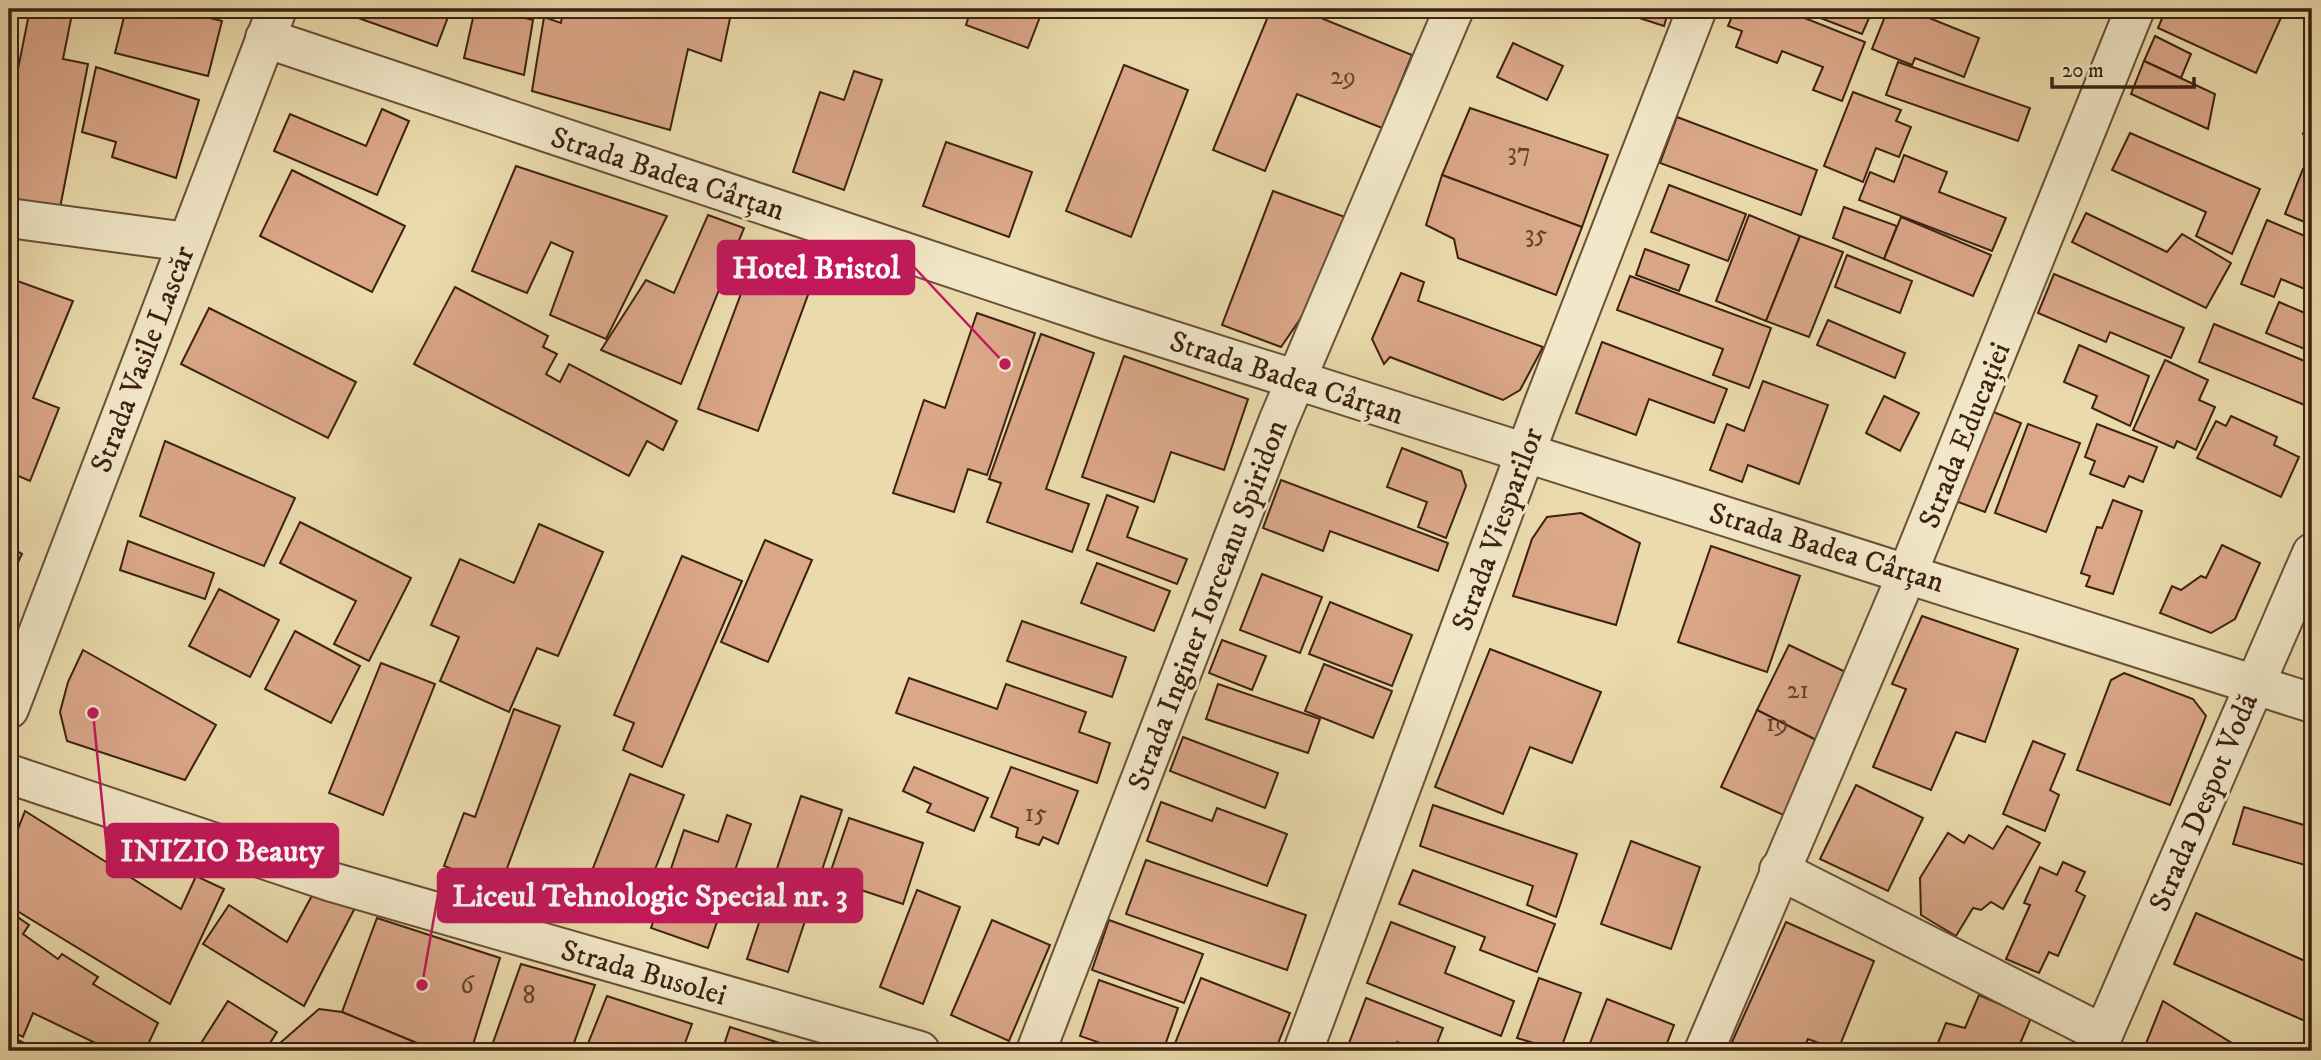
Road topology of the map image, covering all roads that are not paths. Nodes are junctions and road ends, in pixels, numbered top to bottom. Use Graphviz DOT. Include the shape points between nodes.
graph roads {
  1 [pos="1454,9"];
  2 [pos="1697,9"];
  3 [pos="2135,9"];
  4 [pos="271,24"];
  5 [pos="9,218"];
  6 [pos="187,242"];
  7 [pos="1295,380"];
  8 [pos="1526,452"];
  9 [pos="2312,553"];
  10 [pos="1908,572"];
  11 [pos="2254,684"];
  12 [pos="2312,703"];
  13 [pos="9,709"];
  14 [pos="9,774"];
  15 [pos="1779,870"];
  16 [pos="2099,1043"];
  17 [pos="920,1051"];
  18 [pos="1036,1051"];
  19 [pos="1303,1051"];
  20 [pos="1704,1051"];
  1 -- 7 [label="street, Strada Inginer Iorceanu Spiridon"];
  2 -- 8 [label="street, Strada Viesparilor"];
  3 -- 10 [label="street, Strada Educației"];
  4 -- 6 [label="street, Strada Vasile Lascăr"];
  4 -- 7 [label="street, Strada Badea Cârțan"];
  5 -- 6 [label="street"];
  6 -- 13 [label="street, Strada Vasile Lascăr"];
  7 -- 8 [label="street, Strada Badea Cârțan"];
  7 -- 18 [label="street, Strada Inginer Iorceanu Spiridon"];
  8 -- 10 [label="street, Strada Badea Cârțan"];
  8 -- 19 [label="street, Strada Viesparilor"];
  9 -- 11 [label="street, Strada Despot Vodă"];
  10 -- 11 [label="street, Strada Badea Cârțan"];
  10 -- 15 [label="street, Strada Educației"];
  11 -- 12 [label="street, Strada Badea Cârțan"];
  11 -- 16 [label="street, Strada Despot Vodă"];
  14 -- 17 [label="street, Strada Busolei" via="332,881"];
  15 -- 16 [label="street"];
  15 -- 20 [label="street, Strada Educației"];
}
